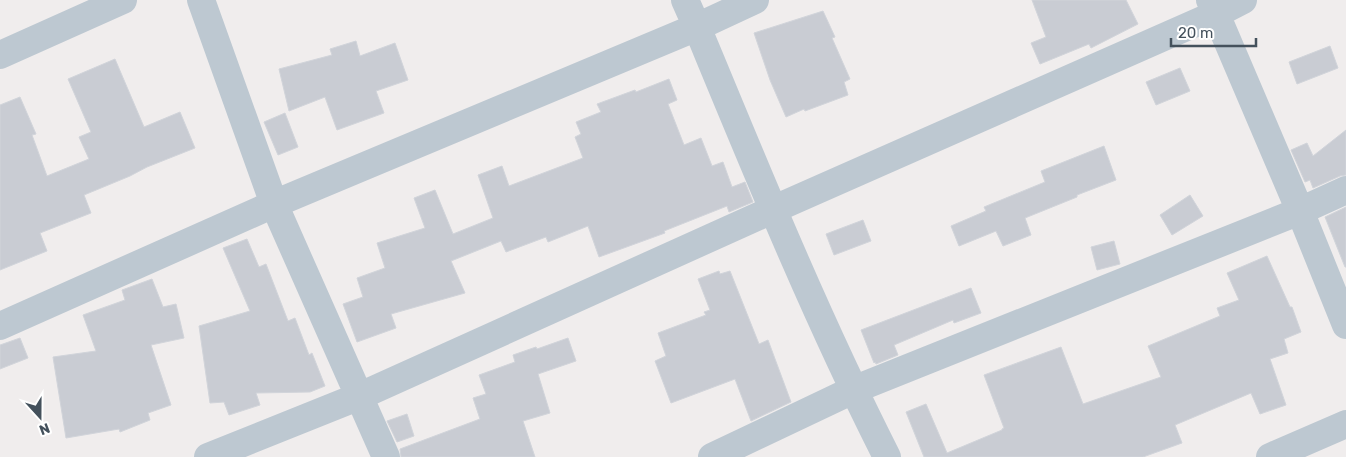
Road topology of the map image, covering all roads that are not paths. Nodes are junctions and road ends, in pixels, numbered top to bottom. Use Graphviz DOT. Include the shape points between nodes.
graph roads {
  1 [pos="123,0"];
  2 [pos="201,0"];
  3 [pos="685,0"];
  4 [pos="756,0"];
  5 [pos="1243,0"];
  6 [pos="1213,7"];
  7 [pos="697,27"];
  8 [pos="0,55"];
  9 [pos="1346,190"];
  10 [pos="274,204"];
  11 [pos="772,210"];
  12 [pos="1300,211"];
  13 [pos="1346,325"];
  14 [pos="0,326"];
  15 [pos="853,390"];
  16 [pos="360,396"];
  17 [pos="1346,424"];
  18 [pos="208,457"];
  19 [pos="386,457"];
  20 [pos="712,457"];
  21 [pos="887,457"];
  22 [pos="1270,457"];
  1 -- 8 [label="street"];
  2 -- 10 [label="street"];
  3 -- 7 [label="street"];
  4 -- 7 [label="street"];
  5 -- 6 [label="street"];
  6 -- 11 [label="street"];
  6 -- 12 [label="street"];
  7 -- 10 [label="street"];
  7 -- 11 [label="street"];
  9 -- 12 [label="street"];
  10 -- 14 [label="street"];
  10 -- 16 [label="street"];
  11 -- 15 [label="street"];
  11 -- 16 [label="street"];
  12 -- 13 [label="street"];
  12 -- 15 [label="street"];
  15 -- 20 [label="street"];
  15 -- 21 [label="street"];
  16 -- 18 [label="street"];
  16 -- 19 [label="street"];
  17 -- 22 [label="street"];
}
